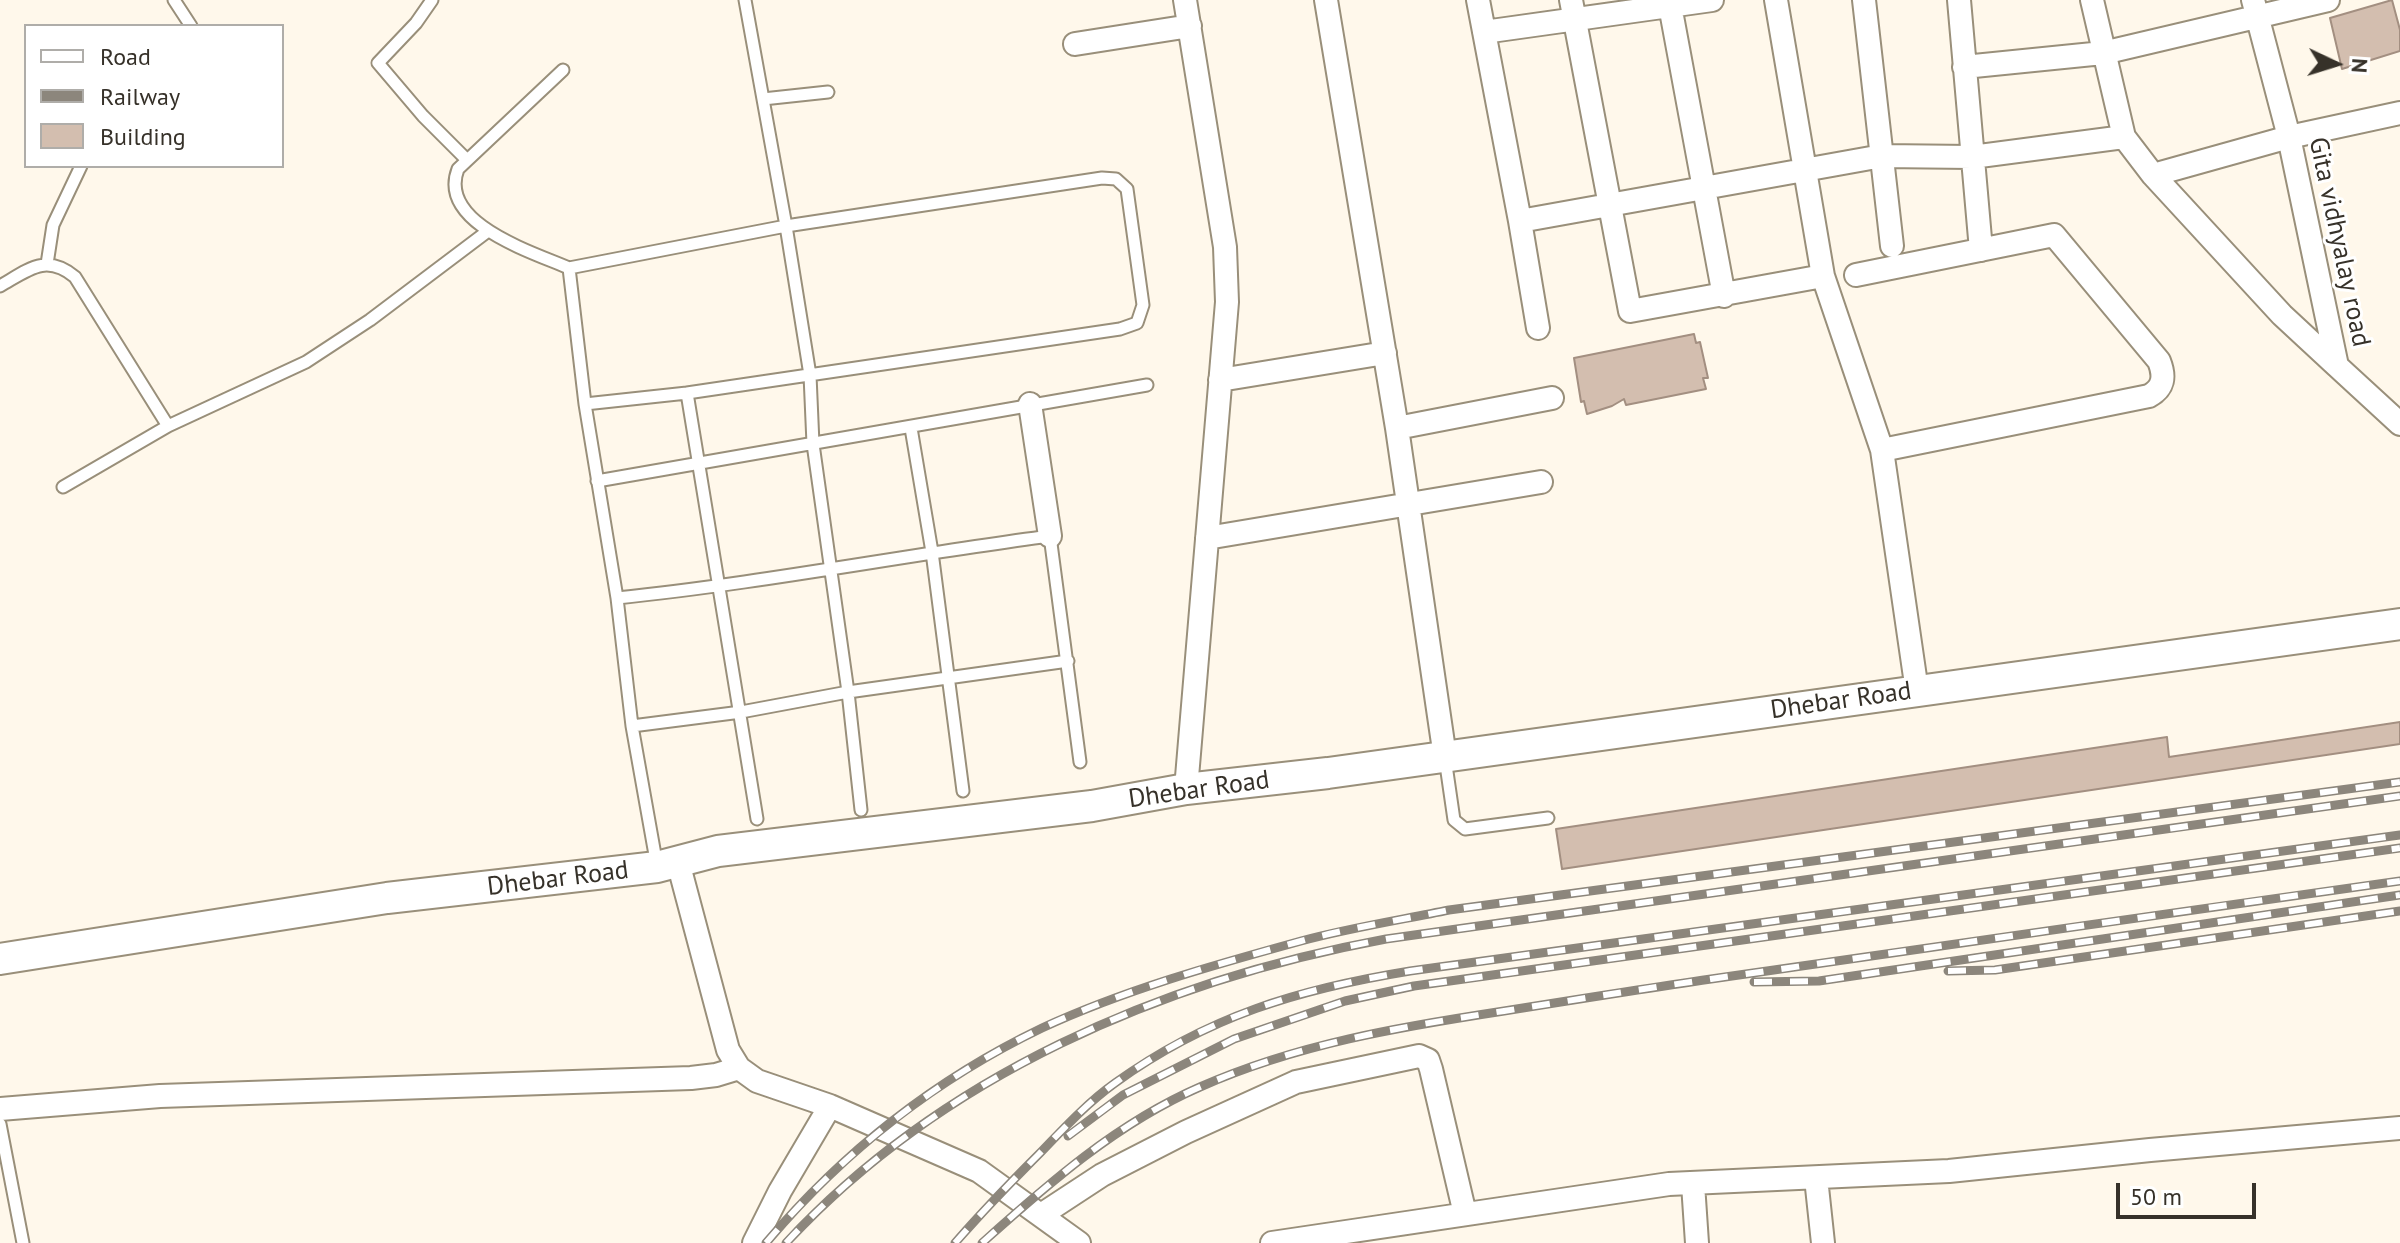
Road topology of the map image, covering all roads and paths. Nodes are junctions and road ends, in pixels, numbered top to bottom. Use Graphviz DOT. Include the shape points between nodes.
graph roads {
  1 [pos="174,0"];
  2 [pos="432,0"];
  3 [pos="745,0"];
  4 [pos="1185,0"];
  5 [pos="1326,0"];
  6 [pos="1478,0"];
  7 [pos="1712,0"];
  8 [pos="1776,0"];
  9 [pos="1864,0"];
  10 [pos="1959,0"];
  11 [pos="2092,0"];
  12 [pos="2328,0"];
  13 [pos="1669,2"];
  14 [pos="1573,9"];
  15 [pos="2255,9"];
  16 [pos="190,24"];
  17 [pos="1190,26"];
  18 [pos="1484,32"];
  19 [pos="1075,44"];
  20 [pos="2103,53"];
  21 [pos="1964,67"];
  22 [pos="563,70"];
  23 [pos="828,92"];
  24 [pos="763,99"];
  25 [pos="2400,113"];
  26 [pos="2124,137"];
  27 [pos="2289,137"];
  28 [pos="1882,156"];
  29 [pos="1972,157"];
  30 [pos="467,160"];
  31 [pos="80,168"];
  32 [pos="1805,168"];
  33 [pos="2153,175"];
  34 [pos="1703,190"];
  35 [pos="1610,203"];
  36 [pos="1520,221"];
  37 [pos="786,226"];
  38 [pos="488,231"];
  39 [pos="1892,246"];
  40 [pos="1981,250"];
  41 [pos="47,264"];
  42 [pos="569,268"];
  43 [pos="1856,275"];
  44 [pos="1823,276"];
  45 [pos="0,286"];
  46 [pos="1724,296"];
  47 [pos="1538,328"];
  48 [pos="1385,353"];
  49 [pos="2337,366"];
  50 [pos="810,375"];
  51 [pos="1220,380"];
  52 [pos="1147,385"];
  53 [pos="687,393"];
  54 [pos="1552,398"];
  55 [pos="585,404"];
  56 [pos="1030,404"];
  57 [pos="2396,416"];
  58 [pos="168,426"];
  59 [pos="911,428"];
  60 [pos="1397,428"];
  61 [pos="813,444"];
  62 [pos="1882,450"];
  63 [pos="699,463"];
  64 [pos="597,481"];
  65 [pos="1541,482"];
  66 [pos="63,487"];
  67 [pos="1409,502"];
  68 [pos="1050,536"];
  69 [pos="1207,538"];
  70 [pos="932,552"];
  71 [pos="831,569"];
  72 [pos="719,588"];
  73 [pos="617,598"];
  74 [pos="2400,624"];
  75 [pos="1068,661"];
  76 [pos="949,678"];
  77 [pos="1917,691"];
  78 [pos="848,692"];
  79 [pos="741,712"];
  80 [pos="632,726"];
  81 [pos="1445,757"];
  82 [pos="1080,762"];
  83 [pos="1186,789"];
  84 [pos="963,791"];
  85 [pos="861,810"];
  86 [pos="1548,818"];
  87 [pos="757,819"];
  88 [pos="668,865"];
  89 [pos="0,959"];
  90 [pos="739,1068"];
  91 [pos="830,1106"];
  92 [pos="0,1109"];
  93 [pos="0,1124"];
  94 [pos="2400,1128"];
  95 [pos="1816,1178"];
  96 [pos="1693,1184"];
  97 [pos="1465,1214"];
  98 [pos="1041,1215"];
  99 [pos="1358,1237"];
  100 [pos="23,1243"];
  101 [pos="754,1243"];
  102 [pos="1079,1243"];
  103 [pos="1272,1243"];
  104 [pos="1697,1243"];
  105 [pos="1823,1243"];
  1 -- 16 [label="lane"];
  2 -- 30 [label="lane" via="378,63"];
  3 -- 24 [label="lane"];
  4 -- 17 [label="street"];
  5 -- 48 [label="street"];
  6 -- 18 [label="street"];
  7 -- 13 [label="street"];
  8 -- 32 [label="street"];
  9 -- 28 [label="street"];
  10 -- 21 [label="street"];
  11 -- 20 [label="street"];
  12 -- 15 [label="street"];
  13 -- 14 [label="street"];
  13 -- 34 [label="street"];
  14 -- 18 [label="street"];
  14 -- 35 [label="street"];
  15 -- 20 [label="street"];
  15 -- 27 [label="street, Gita vidhyalay road"];
  17 -- 19 [label="street"];
  17 -- 51 [label="street" via="1225,247 1227,302"];
  18 -- 36 [label="street"];
  20 -- 21 [label="street"];
  20 -- 26 [label="street"];
  21 -- 29 [label="street"];
  22 -- 30 [label="lane"];
  23 -- 24 [label="lane"];
  24 -- 37 [label="lane"];
  25 -- 27 [label="street"];
  26 -- 29 [label="street"];
  26 -- 33 [label="street"];
  27 -- 33 [label="street"];
  27 -- 49 [label="street, Gita vidhyalay road"];
  28 -- 29 [label="street"];
  28 -- 32 [label="street"];
  28 -- 39 [label="street"];
  29 -- 40 [label="street"];
  30 -- 38 [label="lane" via="453,182 455,194"];
  31 -- 41 [label="lane" via="53,225"];
  32 -- 34 [label="street"];
  32 -- 44 [label="street"];
  33 -- 49 [label="street" via="2282,315"];
  34 -- 35 [label="street"];
  34 -- 46 [label="street"];
  35 -- 36 [label="street"];
  35 -- 46 [label="street" via="1630,311"];
  36 -- 47 [label="street"];
  37 -- 42 [label="lane"];
  37 -- 50 [label="lane"];
  37 -- 50 [label="lane" via="1102,178 1116,179 1127,189 1143,305 1137,323"];
  38 -- 42 [label="lane"];
  38 -- 58 [label="lane" via="306,362"];
  40 -- 43 [label="street"];
  40 -- 62 [label="street" via="2054,235 2159,361 2163,381 2149,396"];
  41 -- 45 [label="lane"];
  41 -- 58 [label="lane" via="62,266 75,277"];
  42 -- 55 [label="lane"];
  44 -- 46 [label="street"];
  44 -- 62 [label="street"];
  48 -- 51 [label="street"];
  48 -- 60 [label="street"];
  49 -- 57 [label="street, Gita vidhyalay road"];
  50 -- 53 [label="lane"];
  50 -- 61 [label="lane"];
  51 -- 69 [label="street"];
  52 -- 56 [label="lane"];
  53 -- 55 [label="lane"];
  53 -- 63 [label="lane"];
  54 -- 60 [label="street"];
  55 -- 64 [label="lane"];
  56 -- 59 [label="lane"];
  56 -- 68 [label="street"];
  58 -- 66 [label="lane"];
  59 -- 61 [label="lane"];
  59 -- 70 [label="lane"];
  60 -- 67 [label="street"];
  61 -- 63 [label="lane"];
  61 -- 71 [label="lane"];
  62 -- 77 [label="street"];
  63 -- 64 [label="lane"];
  63 -- 72 [label="lane"];
  64 -- 73 [label="lane"];
  65 -- 67 [label="street"];
  67 -- 69 [label="street"];
  67 -- 81 [label="street"];
  68 -- 70 [label="lane"];
  68 -- 75 [label="lane"];
  69 -- 83 [label="street"];
  70 -- 71 [label="lane"];
  70 -- 76 [label="lane"];
  71 -- 72 [label="lane"];
  71 -- 78 [label="lane"];
  72 -- 73 [label="lane"];
  72 -- 79 [label="lane"];
  73 -- 80 [label="lane"];
  74 -- 77 [label="street, Dhebar Road"];
  75 -- 76 [label="lane"];
  75 -- 82 [label="lane"];
  76 -- 78 [label="lane"];
  76 -- 84 [label="lane"];
  77 -- 81 [label="street, Dhebar Road"];
  78 -- 79 [label="lane"];
  78 -- 85 [label="lane"];
  79 -- 80 [label="lane"];
  79 -- 87 [label="lane"];
  80 -- 88 [label="lane"];
  81 -- 83 [label="street, Dhebar Road"];
  81 -- 86 [label="lane" via="1454,820 1465,829"];
  83 -- 88 [label="street, Dhebar Road" via="1092,806 718,851"];
  88 -- 89 [label="street, Dhebar Road" via="387,898"];
  88 -- 90 [label="street" via="728,1050"];
  90 -- 91 [label="street" via="757,1081"];
  90 -- 92 [label="street" via="691,1078 160,1096"];
  91 -- 98 [label="street" via="979,1171"];
  91 -- 101 [label="street"];
  93 -- 100 [label="lane"];
  94 -- 95 [label="street" via="1949,1171"];
  95 -- 96 [label="street"];
  95 -- 105 [label="street"];
  96 -- 97 [label="street"];
  96 -- 104 [label="street"];
  97 -- 98 [label="street" via="1431,1069 1419,1056 1296,1082 1102,1175"];
  97 -- 99 [label="street"];
  98 -- 102 [label="street"];
  99 -- 103 [label="street"];
}
